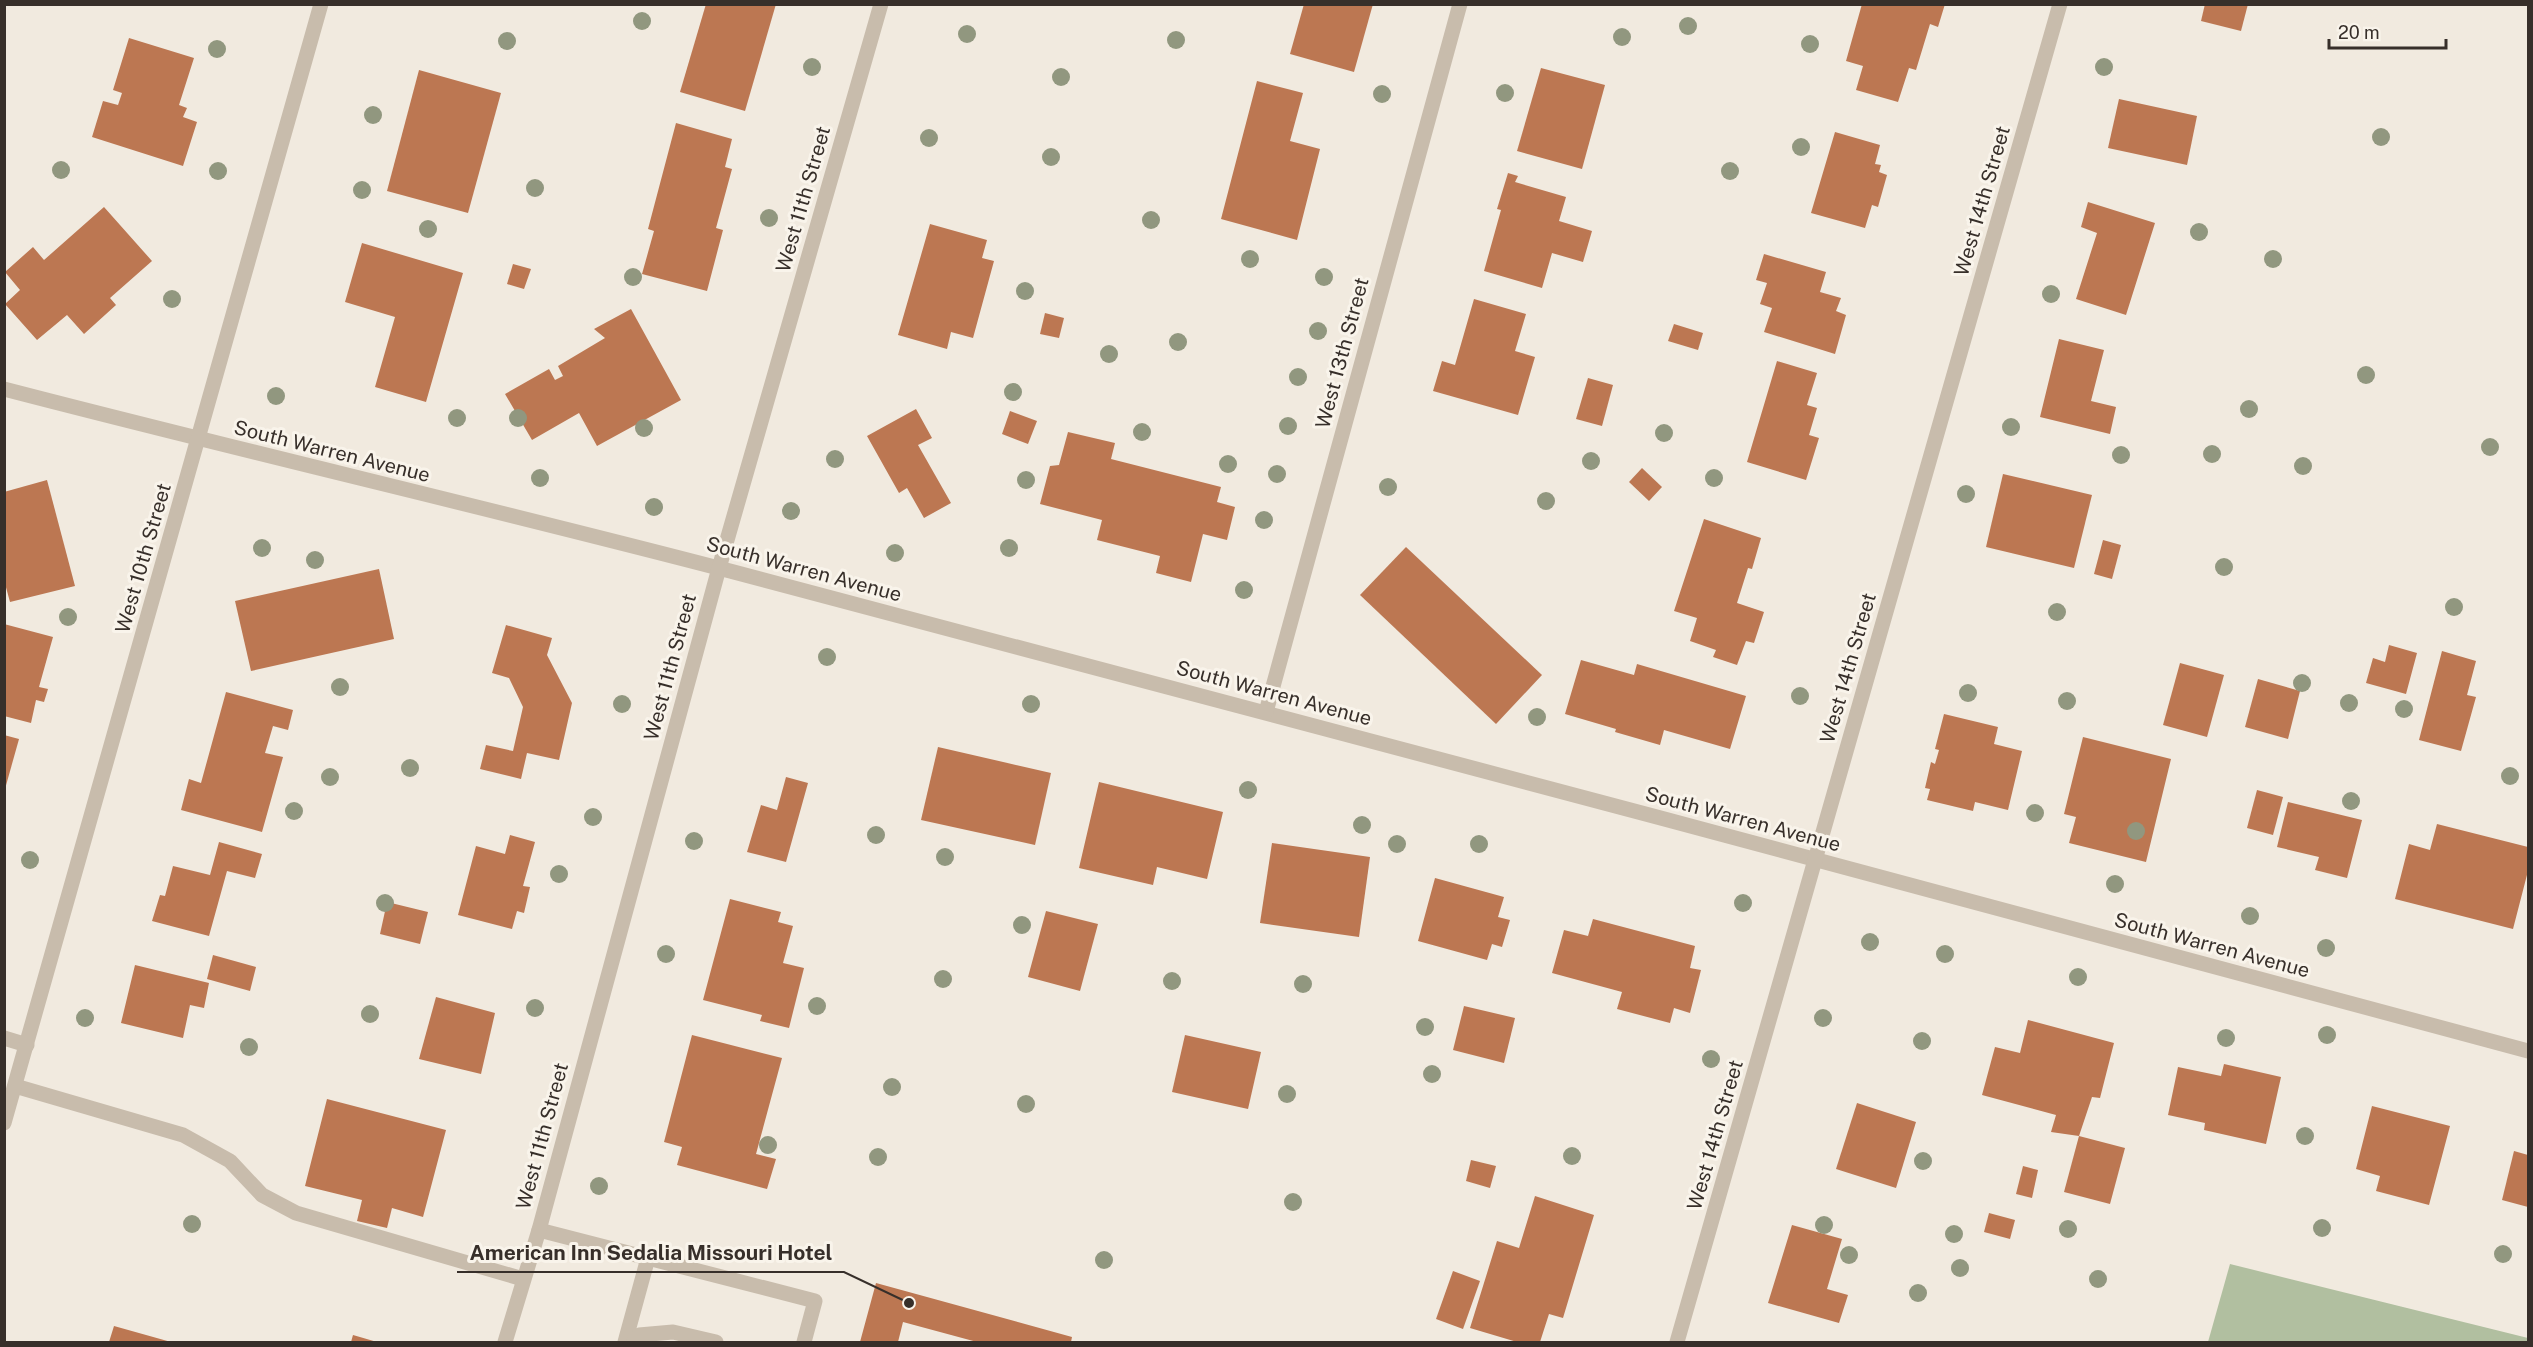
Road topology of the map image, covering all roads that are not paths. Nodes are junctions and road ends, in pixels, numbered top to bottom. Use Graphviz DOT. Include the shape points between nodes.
graph roads {
  1 [pos="321,4"];
  2 [pos="881,4"];
  3 [pos="1460,4"];
  4 [pos="2060,4"];
  5 [pos="4,389"];
  6 [pos="198,440"];
  7 [pos="719,568"];
  8 [pos="1266,712"];
  9 [pos="1815,861"];
  10 [pos="4,1038"];
  11 [pos="27,1045"];
  12 [pos="2529,1051"];
  13 [pos="15,1086"];
  14 [pos="4,1123"];
  15 [pos="538,1230"];
  16 [pos="648,1258"];
  17 [pos="523,1279"];
  18 [pos="505,1342"];
  19 [pos="625,1342"];
  20 [pos="634,1342"];
  21 [pos="716,1342"];
  22 [pos="804,1342"];
  23 [pos="1677,1342"];
  1 -- 6 [label="street, West 10th Street"];
  2 -- 7 [label="street, West 11th Street"];
  3 -- 8 [label="street, West 13th Street"];
  4 -- 9 [label="street, West 14th Street"];
  5 -- 6 [label="street, South Warren Avenue"];
  6 -- 7 [label="street, South Warren Avenue"];
  6 -- 11 [label="street, West 10th Street"];
  7 -- 8 [label="street, South Warren Avenue"];
  7 -- 15 [label="street, West 11th Street"];
  8 -- 9 [label="street, South Warren Avenue"];
  9 -- 12 [label="street, South Warren Avenue"];
  9 -- 23 [label="street, West 14th Street"];
  10 -- 11 [label="street"];
  11 -- 13 [label="street, West 10th Street"];
  13 -- 14 [label="street, West 10th Street"];
  13 -- 17 [label="street" via="183,1135 230,1161 262,1195 296,1213"];
  15 -- 16 [label="street"];
  15 -- 17 [label="street, West 11th Street"];
  16 -- 19 [label="street"];
  16 -- 22 [label="street" via="815,1301"];
  17 -- 18 [label="street, West 11th Street"];
  20 -- 21 [label="street" via="639,1335 673,1332"];
}
